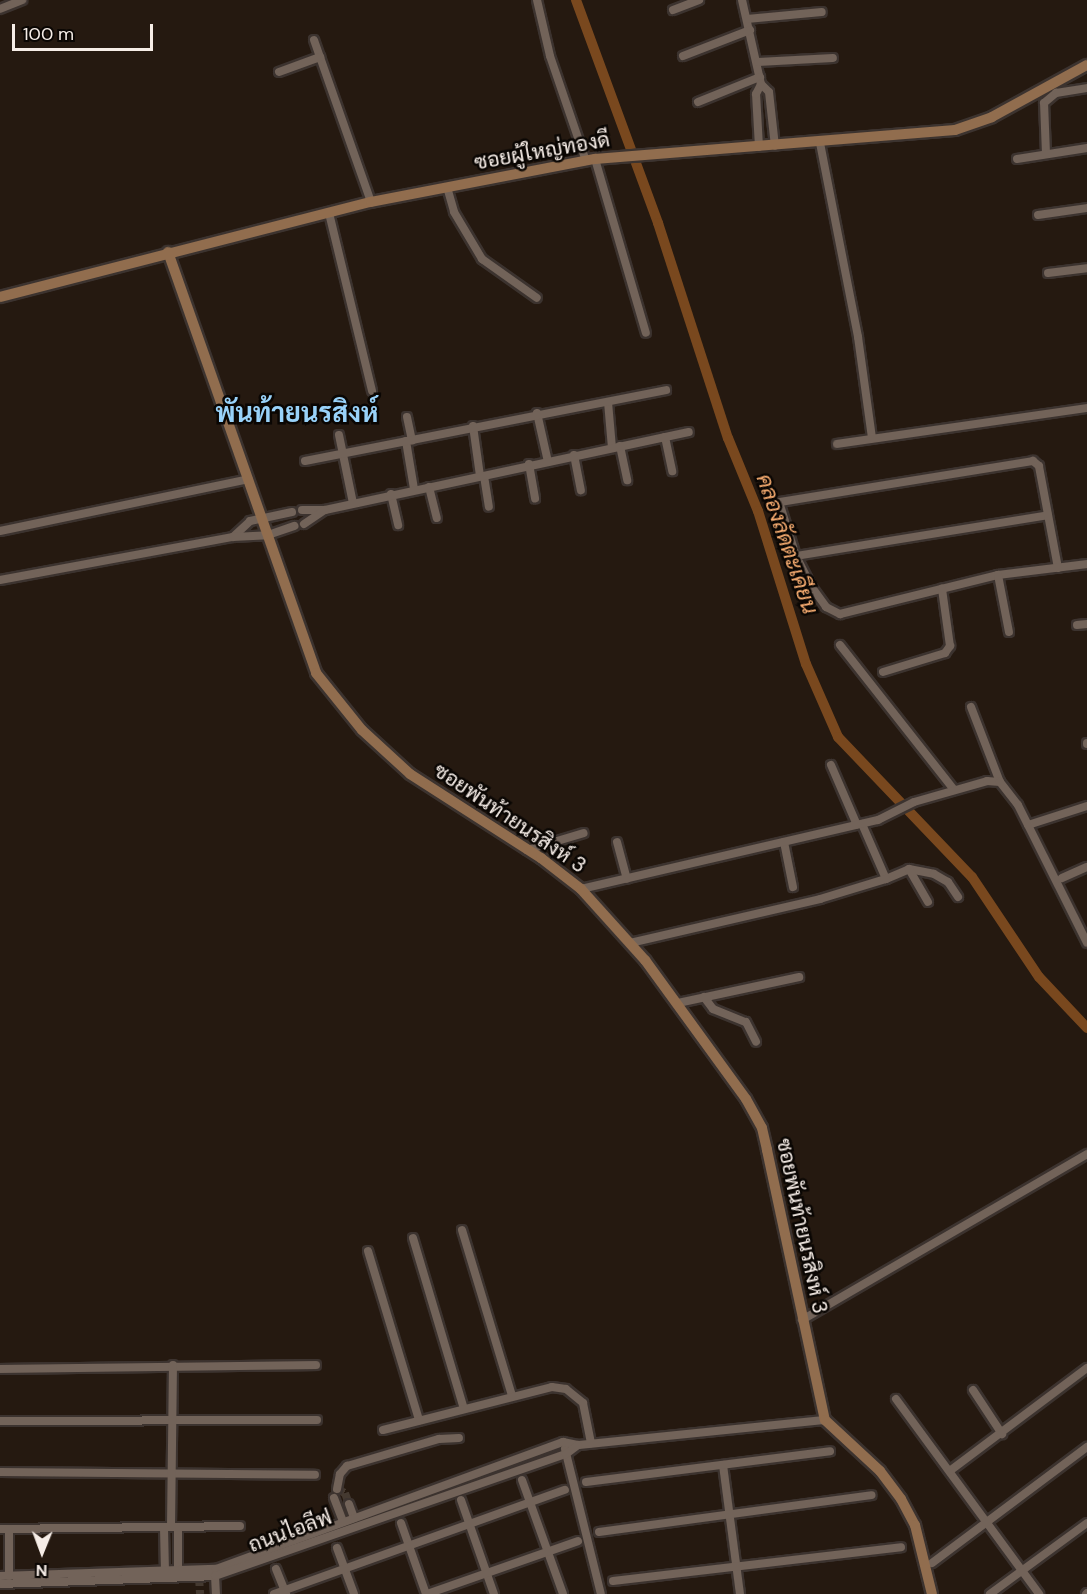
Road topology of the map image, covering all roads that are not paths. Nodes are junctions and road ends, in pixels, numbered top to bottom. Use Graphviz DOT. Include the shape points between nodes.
graph roads {
  1 [pos="22,0"];
  2 [pos="537,0"];
  3 [pos="699,0"];
  4 [pos="742,0"];
  5 [pos="0,9"];
  6 [pos="673,9"];
  7 [pos="822,12"];
  8 [pos="747,19"];
  9 [pos="750,30"];
  10 [pos="314,40"];
  11 [pos="683,56"];
  12 [pos="320,57"];
  13 [pos="833,58"];
  14 [pos="758,62"];
  15 [pos="1087,65"];
  16 [pos="279,72"];
  17 [pos="761,81"];
  18 [pos="1087,88"];
  19 [pos="698,102"];
  20 [pos="820,143"];
  21 [pos="775,146"];
  22 [pos="759,147"];
  23 [pos="1087,148"];
  24 [pos="1046,154"];
  25 [pos="594,159"];
  26 [pos="1017,159"];
  27 [pos="447,187"];
  28 [pos="371,202"];
  29 [pos="1087,208"];
  30 [pos="329,213"];
  31 [pos="1038,215"];
  32 [pos="168,252"];
  33 [pos="1087,268"];
  34 [pos="1048,273"];
  35 [pos="0,297"];
  36 [pos="537,298"];
  37 [pos="646,333"];
  38 [pos="666,390"];
  39 [pos="372,391"];
  40 [pos="608,402"];
  41 [pos="1087,408"];
  42 [pos="537,413"];
  43 [pos="407,417"];
  44 [pos="473,426"];
  45 [pos="688,432"];
  46 [pos="339,435"];
  47 [pos="665,437"];
  48 [pos="872,438"];
  49 [pos="409,440"];
  50 [pos="837,444"];
  51 [pos="616,447"];
  52 [pos="342,453"];
  53 [pos="574,455"];
  54 [pos="305,461"];
  55 [pos="548,462"];
  56 [pos="529,464"];
  57 [pos="672,471"];
  58 [pos="482,476"];
  59 [pos="249,479"];
  60 [pos="627,480"];
  61 [pos="429,487"];
  62 [pos="414,489"];
  63 [pos="581,490"];
  64 [pos="391,494"];
  65 [pos="535,498"];
  66 [pos="353,503"];
  67 [pos="489,507"];
  68 [pos="302,510"];
  69 [pos="326,510"];
  70 [pos="292,512"];
  71 [pos="1048,515"];
  72 [pos="262,518"];
  73 [pos="437,518"];
  74 [pos="304,524"];
  75 [pos="398,525"];
  76 [pos="294,526"];
  77 [pos="0,531"];
  78 [pos="268,535"];
  79 [pos="233,537"];
  80 [pos="796,556"];
  81 [pos="1087,564"];
  82 [pos="1058,568"];
  83 [pos="998,575"];
  84 [pos="0,580"];
  85 [pos="942,589"];
  86 [pos="1087,624"];
  87 [pos="1077,625"];
  88 [pos="1009,632"];
  89 [pos="840,645"];
  90 [pos="883,672"];
  91 [pos="971,707"];
  92 [pos="831,765"];
  93 [pos="1000,782"];
  94 [pos="954,790"];
  95 [pos="1087,806"];
  96 [pos="859,824"];
  97 [pos="1028,825"];
  98 [pos="584,833"];
  99 [pos="617,842"];
  100 [pos="784,842"];
  101 [pos="527,849"];
  102 [pos="1087,867"];
  103 [pos="909,869"];
  104 [pos="1062,878"];
  105 [pos="627,879"];
  106 [pos="886,879"];
  107 [pos="793,887"];
  108 [pos="581,889"];
  109 [pos="958,897"];
  110 [pos="928,902"];
  111 [pos="630,943"];
  112 [pos="1087,943"];
  113 [pos="799,977"];
  114 [pos="704,997"];
  115 [pos="678,1003"];
  116 [pos="756,1042"];
  117 [pos="1087,1154"];
  118 [pos="462,1230"];
  119 [pos="413,1238"];
  120 [pos="368,1251"];
  121 [pos="802,1320"];
  122 [pos="173,1365"];
  123 [pos="316,1365"];
  124 [pos="1087,1368"];
  125 [pos="0,1369"];
  126 [pos="973,1390"];
  127 [pos="513,1396"];
  128 [pos="896,1399"];
  129 [pos="464,1409"];
  130 [pos="172,1420"];
  131 [pos="317,1420"];
  132 [pos="419,1420"];
  133 [pos="825,1420"];
  134 [pos="0,1421"];
  135 [pos="383,1430"];
  136 [pos="1002,1434"];
  137 [pos="459,1438"];
  138 [pos="563,1442"];
  139 [pos="591,1443"];
  140 [pos="578,1445"];
  141 [pos="1087,1447"];
  142 [pos="830,1451"];
  143 [pos="566,1454"];
  144 [pos="723,1465"];
  145 [pos="951,1470"];
  146 [pos="0,1472"];
  147 [pos="172,1474"];
  148 [pos="315,1475"];
  149 [pos="522,1480"];
  150 [pos="586,1482"];
  151 [pos="337,1489"];
  152 [pos="565,1490"];
  153 [pos="872,1495"];
  154 [pos="334,1498"];
  155 [pos="461,1500"];
  156 [pos="529,1502"];
  157 [pos="349,1504"];
  158 [pos="729,1514"];
  159 [pos="354,1518"];
  160 [pos="988,1520"];
  161 [pos="342,1521"];
  162 [pos="469,1522"];
  163 [pos="401,1523"];
  164 [pos="1087,1523"];
  165 [pos="240,1526"];
  166 [pos="171,1528"];
  167 [pos="4,1529"];
  168 [pos="599,1532"];
  169 [pos="578,1541"];
  170 [pos="408,1544"];
  171 [pos="901,1547"];
  172 [pos="337,1548"];
  173 [pos="548,1551"];
  174 [pos="932,1563"];
  175 [pos="344,1567"];
  176 [pos="737,1567"];
  177 [pos="276,1569"];
  178 [pos="1021,1570"];
  179 [pos="165,1572"];
  180 [pos="178,1572"];
  181 [pos="487,1572"];
  182 [pos="5,1576"];
  183 [pos="216,1576"];
  184 [pos="613,1581"];
  185 [pos="0,1584"];
  186 [pos="285,1592"];
  187 [pos="216,1594"];
  188 [pos="274,1594"];
  189 [pos="354,1594"];
  190 [pos="427,1594"];
  191 [pos="494,1594"];
  192 [pos="563,1594"];
  193 [pos="601,1594"];
  194 [pos="740,1594"];
  195 [pos="932,1594"];
  196 [pos="990,1594"];
  197 [pos="1039,1594"];
  1 -- 5 [label="street"];
  2 -- 25 [label="street" via="549,56"];
  3 -- 6 [label="street"];
  4 -- 8 [label="street"];
  7 -- 8 [label="street"];
  8 -- 9 [label="street"];
  9 -- 11 [label="street"];
  9 -- 14 [label="street"];
  10 -- 12 [label="street"];
  12 -- 16 [label="street"];
  12 -- 28 [label="street"];
  13 -- 14 [label="street"];
  14 -- 17 [label="street"];
  15 -- 20 [label="street, ซอยผู้ใหญ่ทองดี" via="992,117 955,130"];
  17 -- 19 [label="street"];
  17 -- 21 [label="street" via="769,92"];
  17 -- 22 [label="street" via="756,94"];
  18 -- 24 [label="street" via="1048,97 1044,103"];
  20 -- 21 [label="street, ซอยผู้ใหญ่ทองดี"];
  20 -- 48 [label="street" via="858,337"];
  21 -- 22 [label="street, ซอยผู้ใหญ่ทองดี"];
  22 -- 25 [label="street, ซอยผู้ใหญ่ทองดี"];
  23 -- 24 [label="street"];
  24 -- 26 [label="street"];
  25 -- 27 [label="street, ซอยผู้ใหญ่ทองดี"];
  25 -- 37 [label="street"];
  27 -- 28 [label="street, ซอยผู้ใหญ่ทองดี"];
  27 -- 36 [label="street" via="454,212 483,259"];
  28 -- 30 [label="street, ซอยผู้ใหญ่ทองดี"];
  29 -- 31 [label="street"];
  30 -- 32 [label="street, ซอยผู้ใหญ่ทองดี"];
  30 -- 39 [label="street"];
  32 -- 35 [label="street, ซอยผู้ใหญ่ทองดี"];
  32 -- 59 [label="street, ซอยพันท้ายนรสิงห์ 3"];
  33 -- 34 [label="street"];
  38 -- 40 [label="street"];
  40 -- 42 [label="street"];
  40 -- 51 [label="street"];
  41 -- 48 [label="street"];
  42 -- 44 [label="street"];
  42 -- 55 [label="street"];
  43 -- 49 [label="street"];
  44 -- 49 [label="street"];
  44 -- 58 [label="street"];
  45 -- 47 [label="street"];
  46 -- 52 [label="street"];
  47 -- 51 [label="street"];
  47 -- 57 [label="street"];
  48 -- 50 [label="street"];
  49 -- 52 [label="street"];
  49 -- 62 [label="street"];
  51 -- 53 [label="street"];
  51 -- 60 [label="street"];
  52 -- 54 [label="street"];
  52 -- 66 [label="street"];
  53 -- 55 [label="street"];
  53 -- 63 [label="street"];
  55 -- 56 [label="street"];
  56 -- 58 [label="street"];
  56 -- 65 [label="street"];
  58 -- 61 [label="street"];
  58 -- 67 [label="street"];
  59 -- 72 [label="street, ซอยพันท้ายนรสิงห์ 3"];
  59 -- 77 [label="street"];
  61 -- 62 [label="street"];
  61 -- 73 [label="street"];
  62 -- 64 [label="street"];
  64 -- 66 [label="street"];
  64 -- 75 [label="street"];
  66 -- 69 [label="street"];
  68 -- 69 [label="street"];
  69 -- 74 [label="street"];
  70 -- 72 [label="street"];
  71 -- 80 [label="street"];
  71 -- 80 [label="street" via="1040,466 1033,461 782,500 778,508"];
  71 -- 82 [label="street"];
  72 -- 78 [label="street, ซอยพันท้ายนรสิงห์ 3"];
  72 -- 79 [label="street" via="250,521"];
  76 -- 78 [label="street"];
  78 -- 79 [label="street"];
  78 -- 101 [label="street, ซอยพันท้ายนรสิงห์ 3" via="308,658 340,704 410,774"];
  79 -- 84 [label="street"];
  80 -- 85 [label="street" via="811,586 833,613 848,613"];
  81 -- 82 [label="street"];
  82 -- 83 [label="street"];
  83 -- 85 [label="street"];
  83 -- 88 [label="street"];
  85 -- 90 [label="street" via="950,646 945,653"];
  86 -- 87 [label="street"];
  89 -- 94 [label="street"];
  91 -- 93 [label="street"];
  92 -- 96 [label="street"];
  93 -- 94 [label="street"];
  93 -- 97 [label="street" via="1009,789"];
  94 -- 96 [label="street"];
  95 -- 97 [label="street"];
  96 -- 100 [label="street"];
  96 -- 106 [label="street"];
  97 -- 112 [label="street"];
  98 -- 101 [label="street"];
  99 -- 105 [label="street"];
  100 -- 105 [label="street"];
  100 -- 107 [label="street"];
  101 -- 108 [label="street, ซอยพันท้ายนรสิงห์ 3"];
  102 -- 104 [label="street"];
  103 -- 106 [label="street"];
  103 -- 109 [label="street" via="942,876"];
  103 -- 110 [label="street"];
  105 -- 108 [label="street"];
  106 -- 111 [label="street" via="820,899"];
  108 -- 111 [label="street, ซอยพันท้ายนรสิงห์ 3"];
  111 -- 115 [label="street, ซอยพันท้ายนรสิงห์ 3"];
  113 -- 114 [label="street"];
  114 -- 115 [label="street"];
  114 -- 116 [label="street" via="713,1009 746,1022"];
  115 -- 121 [label="street, ซอยพันท้ายนรสิงห์ 3" via="762,1128"];
  117 -- 121 [label="street"];
  118 -- 127 [label="street"];
  119 -- 129 [label="street"];
  120 -- 132 [label="street"];
  121 -- 133 [label="street, ซอยพันท้ายนรสิงห์ 3"];
  122 -- 123 [label="street"];
  122 -- 125 [label="street"];
  122 -- 130 [label="street"];
  124 -- 136 [label="street"];
  126 -- 136 [label="street"];
  127 -- 129 [label="street"];
  127 -- 139 [label="street" via="552,1387 566,1389 583,1403"];
  128 -- 145 [label="street"];
  129 -- 132 [label="street"];
  130 -- 131 [label="street"];
  130 -- 134 [label="street"];
  130 -- 147 [label="street"];
  132 -- 135 [label="street"];
  133 -- 139 [label="street, ถนนไอลีฟ"];
  133 -- 195 [label="street" via="880,1471 901,1499 921,1544"];
  136 -- 145 [label="street"];
  137 -- 151 [label="street" via="439,1439 347,1466 340,1474"];
  138 -- 140 [label="street, ถนนไอลีฟ"];
  138 -- 143 [label="street"];
  138 -- 159 [label="street, ถนนไอลีฟ"];
  139 -- 140 [label="street, ถนนไอลีฟ"];
  140 -- 143 [label="street, ถนนไอลีฟ"];
  141 -- 160 [label="street"];
  142 -- 144 [label="street"];
  143 -- 183 [label="street, ถนนไอลีฟ"];
  143 -- 193 [label="street"];
  144 -- 150 [label="street"];
  144 -- 158 [label="street"];
  145 -- 160 [label="street"];
  146 -- 147 [label="street"];
  147 -- 148 [label="street"];
  147 -- 166 [label="street"];
  149 -- 156 [label="street"];
  152 -- 156 [label="street"];
  153 -- 158 [label="street"];
  154 -- 161 [label="street"];
  155 -- 162 [label="street"];
  156 -- 162 [label="street"];
  156 -- 173 [label="street"];
  157 -- 159 [label="street"];
  158 -- 168 [label="street"];
  158 -- 176 [label="street"];
  159 -- 161 [label="street, ถนนไอลีฟ"];
  160 -- 174 [label="street"];
  160 -- 178 [label="street"];
  161 -- 180 [label="street, ถนนไอลีฟ" via="216,1569"];
  162 -- 170 [label="street"];
  162 -- 181 [label="street"];
  163 -- 170 [label="street"];
  164 -- 178 [label="street"];
  165 -- 166 [label="street"];
  166 -- 167 [label="street"];
  166 -- 179 [label="street"];
  166 -- 180 [label="street"];
  167 -- 182 [label="street"];
  169 -- 173 [label="street"];
  170 -- 175 [label="street"];
  170 -- 190 [label="street"];
  171 -- 176 [label="street"];
  172 -- 175 [label="street"];
  173 -- 181 [label="street"];
  173 -- 192 [label="street"];
  175 -- 186 [label="street"];
  175 -- 189 [label="street"];
  176 -- 184 [label="street"];
  176 -- 194 [label="street"];
  177 -- 186 [label="street"];
  178 -- 196 [label="street"];
  178 -- 197 [label="street"];
  179 -- 180 [label="street, ถนนไอลีฟ"];
  179 -- 182 [label="street, ถนนไอลีฟ"];
  181 -- 190 [label="street"];
  181 -- 191 [label="street"];
  183 -- 185 [label="street, ถนนไอลีฟ"];
  183 -- 187 [label="street"];
  186 -- 188 [label="street"];
}
